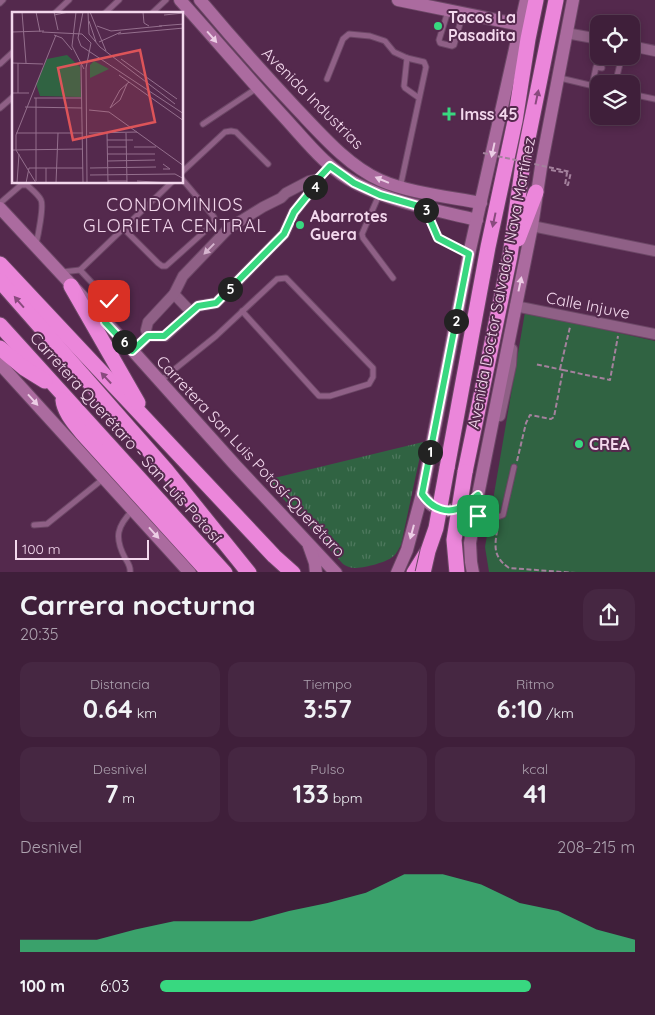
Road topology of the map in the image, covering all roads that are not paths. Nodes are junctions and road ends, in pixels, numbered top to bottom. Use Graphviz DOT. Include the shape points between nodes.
graph roads {
  1 [pos="4,0"];
  2 [pos="70,0"];
  3 [pos="119,0"];
  4 [pos="166,0"];
  5 [pos="180,0"];
  6 [pos="200,0"];
  7 [pos="398,0"];
  8 [pos="526,0"];
  9 [pos="536,0"];
  10 [pos="556,0"];
  11 [pos="573,0"];
  12 [pos="0,3"];
  13 [pos="448,10"];
  14 [pos="56,12"];
  15 [pos="106,12"];
  16 [pos="154,12"];
  17 [pos="463,13"];
  18 [pos="521,25"];
  19 [pos="566,32"];
  20 [pos="590,38"];
  21 [pos="640,48"];
  22 [pos="655,51"];
  23 [pos="12,53"];
  24 [pos="514,54"];
  25 [pos="407,58"];
  26 [pos="0,64"];
  27 [pos="602,68"];
  28 [pos="596,75"];
  29 [pos="557,77"];
  30 [pos="328,79"];
  31 [pos="253,83"];
  32 [pos="590,85"];
  33 [pos="284,95"];
  34 [pos="640,96"];
  35 [pos="12,98"];
  36 [pos="419,98"];
  37 [pos="655,99"];
  38 [pos="0,108"];
  39 [pos="515,121"];
  40 [pos="203,124"];
  41 [pos="268,164"];
  42 [pos="330,166"];
  43 [pos="184,170"];
  44 [pos="318,179"];
  45 [pos="184,181"];
  46 [pos="170,184"];
  47 [pos="400,187"];
  48 [pos="536,192"];
  49 [pos="380,195"];
  50 [pos="281,198"];
  51 [pos="397,200"];
  52 [pos="0,203"];
  53 [pos="481,203"];
  54 [pos="0,208"];
  55 [pos="425,208"];
  56 [pos="294,212"];
  57 [pos="477,220"];
  58 [pos="532,226"];
  59 [pos="123,228"];
  60 [pos="36,247"];
  61 [pos="655,251"];
  62 [pos="469,254"];
  63 [pos="510,256"];
  64 [pos="0,264"];
  65 [pos="80,270"];
  66 [pos="59,272"];
  67 [pos="392,278"];
  68 [pos="0,281"];
  69 [pos="71,286"];
  70 [pos="174,294"];
  71 [pos="242,311"];
  72 [pos="514,311"];
  73 [pos="191,312"];
  74 [pos="105,322"];
  75 [pos="0,325"];
  76 [pos="655,334"];
  77 [pos="148,336"];
  78 [pos="0,348"];
  79 [pos="132,351"];
  80 [pos="0,364"];
  81 [pos="160,382"];
  82 [pos="62,392"];
  83 [pos="150,424"];
  84 [pos="515,464"];
  85 [pos="104,478"];
  86 [pos="422,494"];
  87 [pos="480,495"];
  88 [pos="133,510"];
  89 [pos="476,515"];
  90 [pos="34,524"];
  91 [pos="306,540"];
  92 [pos="428,551"];
  93 [pos="130,572"];
  94 [pos="190,572"];
  95 [pos="209,572"];
  96 [pos="225,572"];
  97 [pos="250,572"];
  98 [pos="293,572"];
  99 [pos="316,572"];
  100 [pos="336,572"];
  101 [pos="397,572"];
  102 [pos="414,572"];
  103 [pos="423,572"];
  104 [pos="457,572"];
  105 [pos="473,572"];
  1 -- 12 [label="lane"];
  2 -- 14 [label="lane"];
  3 -- 15 [label="lane"];
  4 -- 16 [label="lane"];
  5 -- 31 [label="main road, Avenida Industrias, one-way"];
  6 -- 33 [label="main road, Avenida Industrias"];
  7 -- 13 [label="main road"];
  8 -- 18 [label="main road, Avenida Doctor Salvador Nava Martínez"];
  9 -- 39 [label="highway, Avenida Doctor Salvador Nava Martínez"];
  63 -- 10 [label="highway, Avenida Doctor Salvador Nava Martínez, one-way" via="523,163"];
  11 -- 19 [label="main road, Avenida Doctor Salvador Nava Martínez"];
  13 -- 17 [label="main road"];
  13 -- 17 [label="lane" via="439,40 452,46"];
  17 -- 18 [label="main road"];
  18 -- 24 [label="main road, Avenida Doctor Salvador Nava Martínez"];
  19 -- 20 [label="street"];
  19 -- 29 [label="main road, Avenida Doctor Salvador Nava Martínez"];
  21 -- 22 [label="street"];
  23 -- 26 [label="lane"];
  24 -- 39 [label="highway" via="516,71 512,105"];
  24 -- 53 [label="main road, Avenida Doctor Salvador Nava Martínez, one-way"];
  25 -- 30 [label="lane" via="394,52 385,42 370,36 349,34"];
  25 -- 36 [label="lane" via="404,86"];
  25 -- 36 [label="lane" via="426,65"];
  27 -- 28 [label="lane" via="596,67"];
  29 -- 32 [label="lane"];
  29 -- 48 [label="main road, Avenida Doctor Salvador Nava Martínez"];
  31 -- 33 [label="main road" via="261,78"];
  31 -- 40 [label="lane"];
  31 -- 42 [label="main road, Avenida Industrias"];
  47 -- 33 [label="main road, Avenida Industrias, one-way" via="380,180 337,150"];
  34 -- 37 [label="lane"];
  35 -- 38 [label="lane"];
  36 -- 47 [label="lane"];
  39 -- 92 [label="highway, Avenida Doctor Salvador Nava Martínez, one-way, bridge" via="436,528"];
  41 -- 43 [label="lane" via="231,130"];
  42 -- 44 [label="street"];
  42 -- 49 [label="main road, Avenida Industrias" via="354,183"];
  44 -- 50 [label="street"];
  44 -- 56 [label="street"];
  45 -- 59 [label="lane" via="214,217 214,223 166,266 158,263"];
  46 -- 59 [label="lane"];
  47 -- 51 [label="lane"];
  47 -- 53 [label="main road, Avenida Industrias"];
  48 -- 58 [label="main road, Avenida Doctor Salvador Nava Martínez"];
  48 -- 63 [label="highway"];
  49 -- 51 [label="main road, Avenida Industrias"];
  49 -- 67 [label="lane" via="362,234"];
  50 -- 56 [label="street"];
  50 -- 70 [label="street, one-way" via="229,228 182,276"];
  51 -- 55 [label="main road, Avenida Industrias"];
  52 -- 60 [label="lane" via="21,185 27,185 41,200"];
  53 -- 57 [label="main road, Avenida Doctor Salvador Nava Martínez"];
  54 -- 60 [label="main road, Carretera San Luis Potosí-Querétaro"];
  55 -- 57 [label="main road, Avenida Industrias"];
  55 -- 62 [label="lane" via="438,238"];
  56 -- 73 [label="street" via="284,234 216,303 198,306"];
  57 -- 62 [label="main road, Avenida Doctor Salvador Nava Martínez"];
  58 -- 61 [label="street"];
  72 -- 58 [label="main road, Avenida Doctor Salvador Nava Martínez, one-way"];
  59 -- 65 [label="lane"];
  60 -- 66 [label="main road, Carretera San Luis Potosí-Querétaro"];
  62 -- 86 [label="main road, Avenida Doctor Salvador Nava Martínez"];
  63 -- 104 [label="highway, Avenida Doctor Salvador Nava Martínez, bridge" via="465,472 454,540"];
  83 -- 64 [label="highway, Carretera Querétaro - San Luis Potosí, one-way"];
  65 -- 66 [label="lane"];
  65 -- 74 [label="lane" via="109,301"];
  66 -- 69 [label="main road, Carretera San Luis Potosí-Querétaro"];
  97 -- 68 [label="highway, one-way" via="166,470"];
  69 -- 74 [label="main road, Carretera San Luis Potosí-Querétaro"];
  69 -- 83 [label="highway"];
  70 -- 73 [label="street"];
  70 -- 77 [label="street" via="148,322"];
  71 -- 71 [label="lane" via="277,279 286,278 373,368 373,377 369,384 330,396 319,396"];
  71 -- 81 [label="lane"];
  72 -- 76 [label="street, Calle Injuve"];
  72 -- 87 [label="main road, Avenida Doctor Salvador Nava Martínez"];
  73 -- 77 [label="street" via="164,336"];
  74 -- 79 [label="main road, Carretera San Luis Potosí-Querétaro"];
  75 -- 82 [label="highway, Carretera Querétaro - San Luis Potosí"];
  77 -- 79 [label="street"];
  78 -- 82 [label="highway"];
  79 -- 81 [label="main road, Carretera San Luis Potosí-Querétaro"];
  80 -- 85 [label="main road, one-way"];
  81 -- 91 [label="main road, Carretera San Luis Potosí-Querétaro"];
  82 -- 95 [label="highway" via="69,416 82,433"];
  82 -- 96 [label="highway, Carretera Querétaro - San Luis Potosí"];
  83 -- 98 [label="highway, Carretera Querétaro - San Luis Potosí" via="274,556"];
  84 -- 89 [label="lane" via="503,515 495,518"];
  85 -- 88 [label="main road"];
  85 -- 90 [label="lane" via="47,524"];
  86 -- 87 [label="main road" via="427,502 443,510 461,508"];
  86 -- 101 [label="main road, Avenida Doctor Salvador Nava Martínez, one-way" via="407,550"];
  87 -- 89 [label="main road, Avenida Doctor Salvador Nava Martínez"];
  88 -- 93 [label="lane" via="118,533"];
  88 -- 94 [label="main road, one-way"];
  89 -- 105 [label="main road, Avenida Doctor Salvador Nava Martínez" via="470,543"];
  91 -- 99 [label="main road"];
  91 -- 100 [label="main road, Carretera San Luis Potosí-Querétaro"];
  92 -- 102 [label="highway"];
  92 -- 103 [label="highway, Avenida Doctor Salvador Nava Martínez, bridge"];
}
